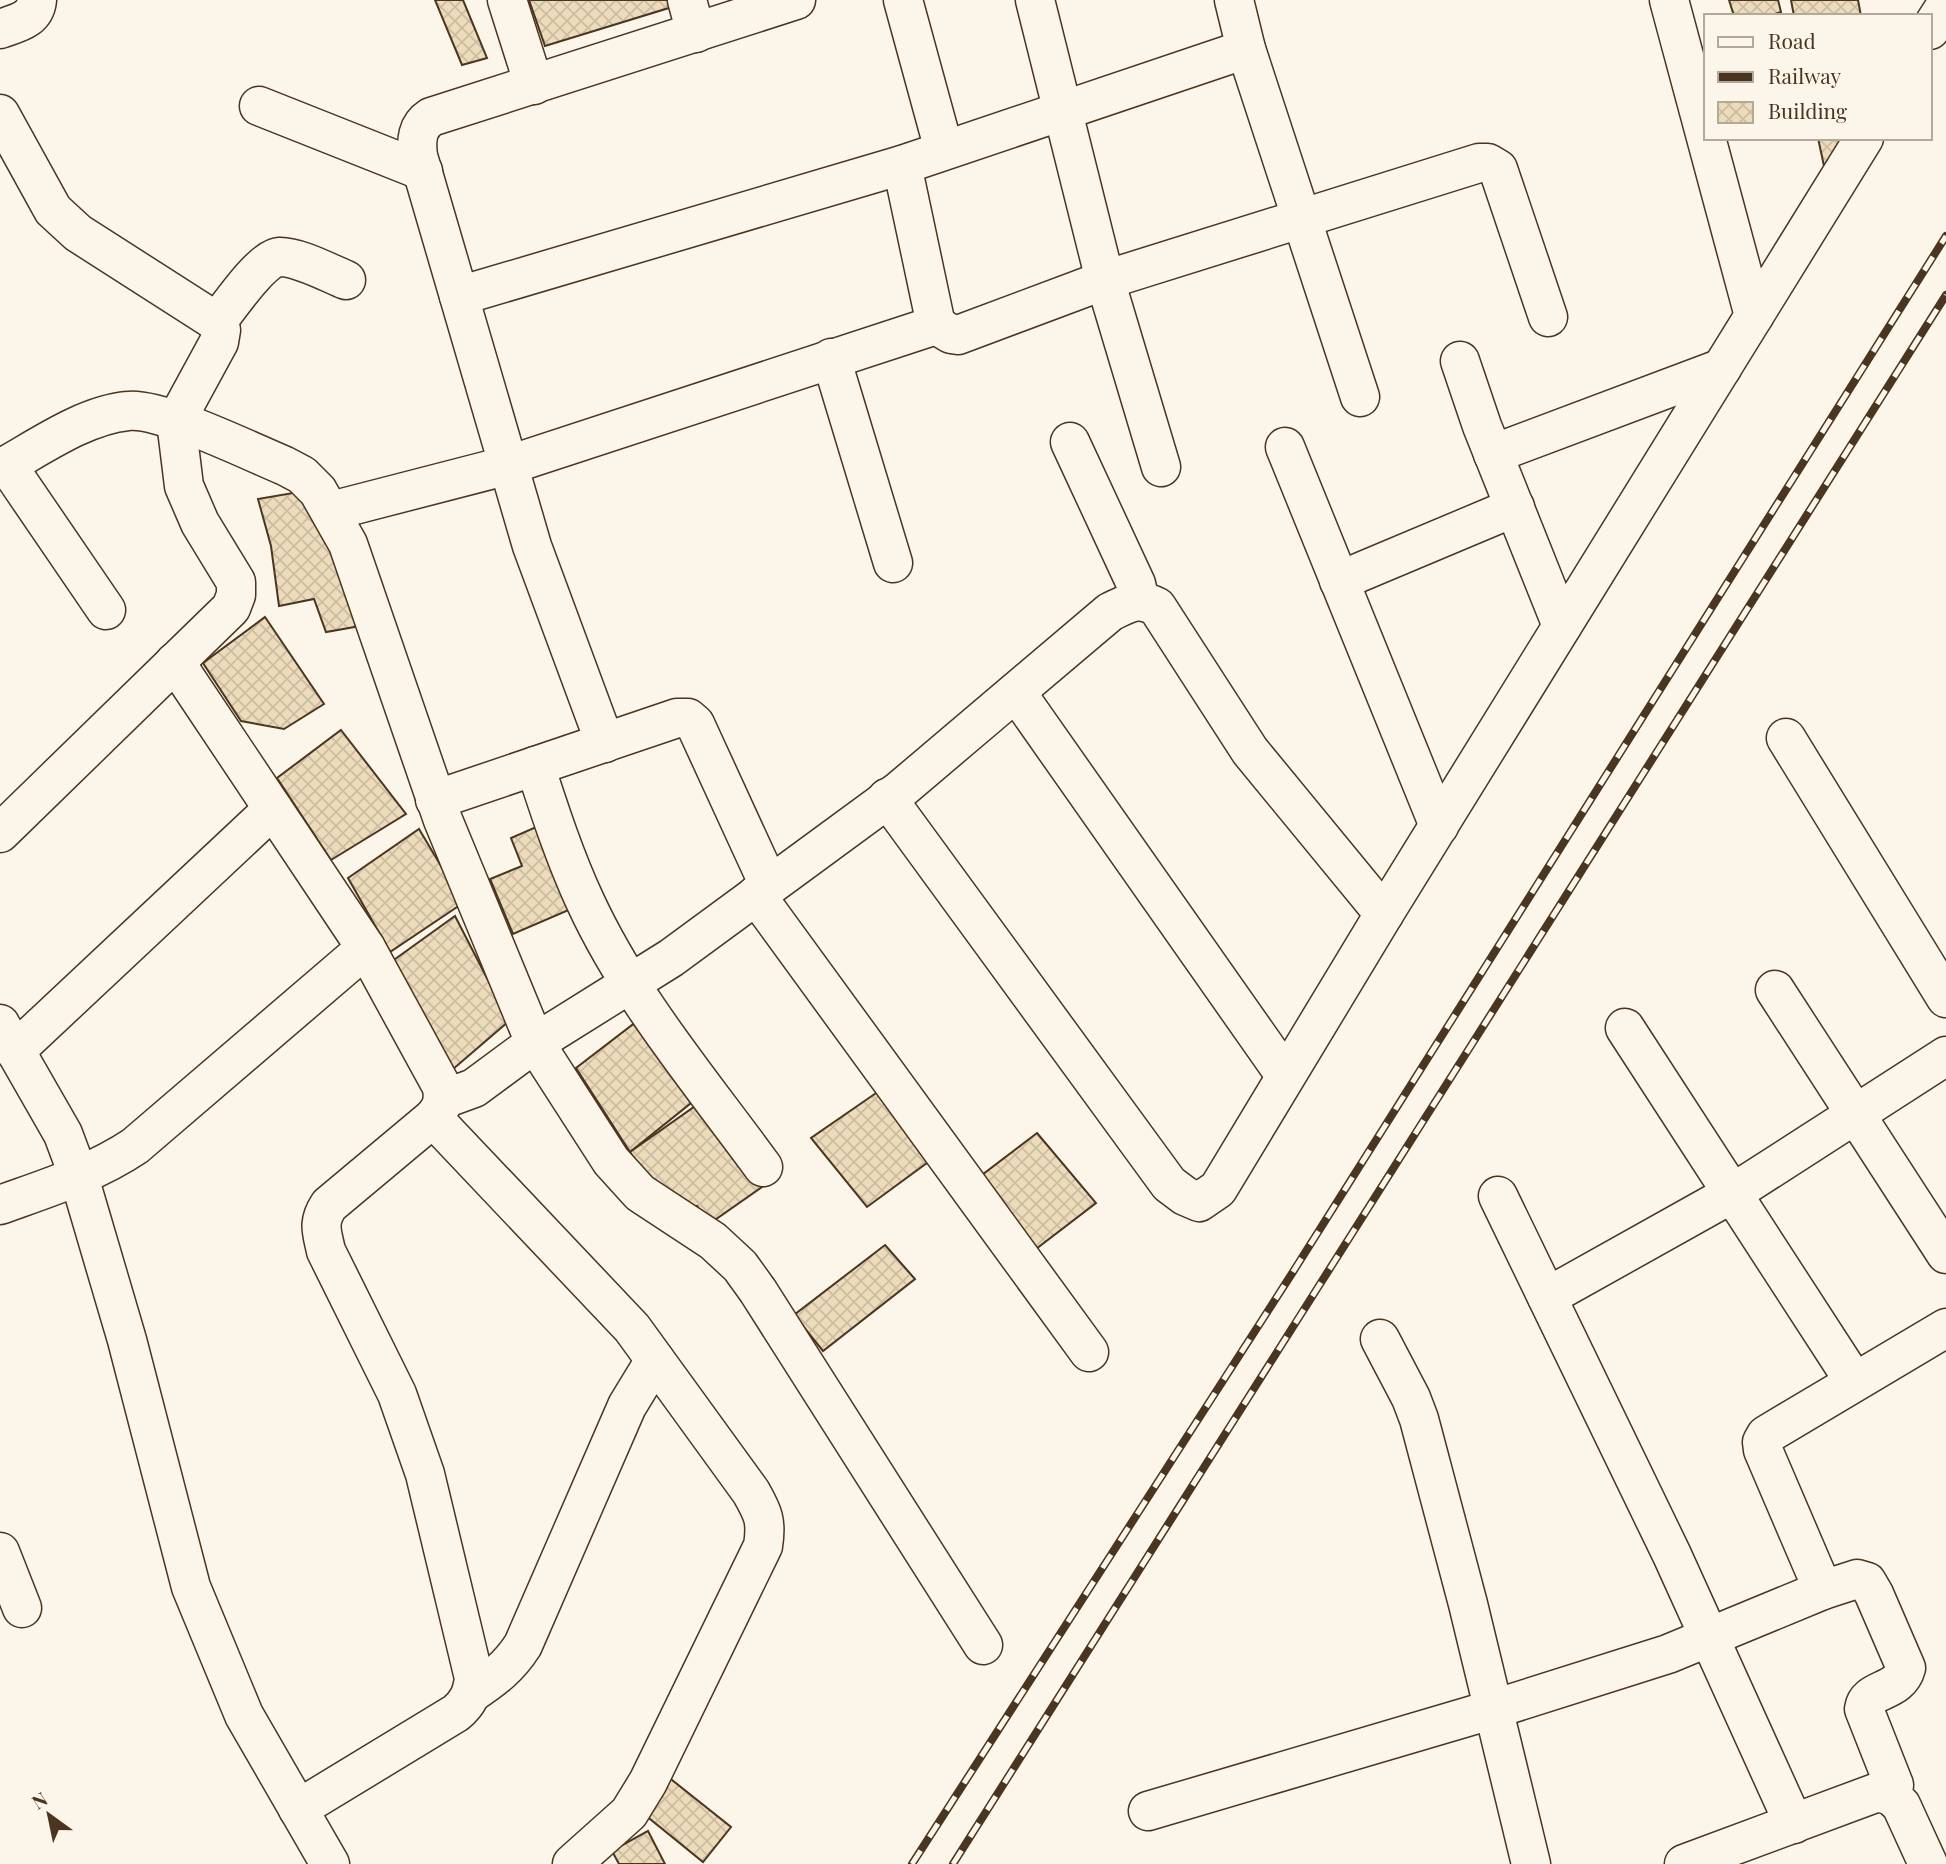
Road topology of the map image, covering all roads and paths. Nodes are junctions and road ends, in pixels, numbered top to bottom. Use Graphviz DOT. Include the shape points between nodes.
graph roads {
  1 [pos="37,0"];
  2 [pos="507,0"];
  3 [pos="796,0"];
  4 [pos="903,0"];
  5 [pos="1035,0"];
  6 [pos="1234,0"];
  7 [pos="1669,0"];
  8 [pos="1946,5"];
  9 [pos="692,17"];
  10 [pos="1932,27"];
  11 [pos="0,29"];
  12 [pos="1246,49"];
  13 [pos="534,85"];
  14 [pos="258,106"];
  15 [pos="1061,110"];
  16 [pos="0,114"];
  17 [pos="1704,130"];
  18 [pos="1707,140"];
  19 [pos="1863,140"];
  20 [pos="944,150"];
  21 [pos="902,165"];
  22 [pos="423,171"];
  23 [pos="1302,217"];
  24 [pos="346,280"];
  25 [pos="1105,280"];
  26 [pos="459,296"];
  27 [pos="1754,316"];
  28 [pos="1548,317"];
  29 [pos="217,322"];
  30 [pos="936,325"];
  31 [pos="831,358"];
  32 [pos="1460,361"];
  33 [pos="1722,368"];
  34 [pos="1360,397"];
  35 [pos="176,422"];
  36 [pos="1070,442"];
  37 [pos="1285,447"];
  38 [pos="1493,454"];
  39 [pos="509,465"];
  40 [pos="4,467"];
  41 [pos="1161,467"];
  42 [pos="1514,508"];
  43 [pos="331,511"];
  44 [pos="893,563"];
  45 [pos="1339,581"];
  46 [pos="1140,601"];
  47 [pos="106,610"];
  48 [pos="1562,626"];
  49 [pos="175,662"];
  50 [pos="1016,692"];
  51 [pos="1786,738"];
  52 [pos="605,743"];
  53 [pos="535,766"];
  54 [pos="887,799"];
  55 [pos="435,800"];
  56 [pos="272,809"];
  57 [pos="1438,826"];
  58 [pos="0,833"];
  59 [pos="763,890"];
  60 [pos="1384,914"];
  61 [pos="366,948"];
  62 [pos="630,983"];
  63 [pos="1775,990"];
  64 [pos="1946,998"];
  65 [pos="1625,1028"];
  66 [pos="8,1037"];
  67 [pos="535,1042"];
  68 [pos="1946,1056"];
  69 [pos="1285,1075"];
  70 [pos="438,1109"];
  71 [pos="1856,1115"];
  72 [pos="763,1167"];
  73 [pos="79,1177"];
  74 [pos="1732,1193"];
  75 [pos="1498,1196"];
  76 [pos="0,1205"];
  77 [pos="1946,1254"];
  78 [pos="1547,1297"];
  79 [pos="1380,1339"];
  80 [pos="1941,1343"];
  81 [pos="1089,1352"];
  82 [pos="655,1360"];
  83 [pos="1854,1381"];
  84 [pos="0,1552"];
  85 [pos="1823,1590"];
  86 [pos="23,1608"];
  87 [pos="1710,1638"];
  88 [pos="983,1645"];
  89 [pos="472,1693"];
  90 [pos="1494,1709"];
  91 [pos="1891,1796"];
  92 [pos="298,1809"];
  93 [pos="1148,1811"];
  94 [pos="1794,1824"];
  95 [pos="330,1864"];
  96 [pos="572,1864"];
  97 [pos="1531,1864"];
  98 [pos="1684,1864"];
  99 [pos="1928,1864"];
  1 -- 11 [label="street" via="36,10 27,19"];
  2 -- 13 [label="street"];
  3 -- 9 [label="street"];
  4 -- 20 [label="street"];
  5 -- 15 [label="street"];
  6 -- 12 [label="street"];
  7 -- 17 [label="street"];
  8 -- 10 [label="street"];
  9 -- 13 [label="street"];
  12 -- 15 [label="street"];
  12 -- 23 [label="street"];
  13 -- 22 [label="street" via="423,122 417,143"];
  14 -- 22 [label="street"];
  15 -- 20 [label="street"];
  15 -- 25 [label="street"];
  16 -- 29 [label="street" via="53,210 78,233"];
  18 -- 27 [label="street"];
  19 -- 27 [label="street"];
  20 -- 21 [label="street"];
  21 -- 26 [label="street"];
  21 -- 30 [label="street"];
  22 -- 26 [label="street"];
  23 -- 25 [label="street"];
  23 -- 28 [label="street" via="1488,163 1497,169"];
  23 -- 34 [label="street"];
  24 -- 29 [label="street" via="277,257 265,263"];
  25 -- 30 [label="street" via="958,335"];
  25 -- 41 [label="street"];
  26 -- 39 [label="street"];
  27 -- 33 [label="street"];
  29 -- 35 [label="street" via="219,342"];
  30 -- 31 [label="street"];
  31 -- 39 [label="street"];
  31 -- 44 [label="street"];
  32 -- 38 [label="street"];
  33 -- 38 [label="street"];
  33 -- 48 [label="street"];
  35 -- 40 [label="street" via="130,410 100,417"];
  35 -- 43 [label="street" via="302,475"];
  35 -- 49 [label="street" via="184,486 236,582 236,595 231,608"];
  36 -- 46 [label="street" via="1139,590"];
  37 -- 45 [label="street"];
  38 -- 42 [label="street"];
  39 -- 43 [label="street"];
  39 -- 52 [label="street" via="532,546"];
  40 -- 47 [label="street"];
  42 -- 45 [label="street"];
  42 -- 48 [label="street"];
  43 -- 55 [label="street" via="352,555"];
  45 -- 57 [label="street"];
  46 -- 50 [label="street" via="1110,612"];
  46 -- 60 [label="street" via="1157,607 1250,751"];
  48 -- 57 [label="street"];
  49 -- 56 [label="street"];
  49 -- 58 [label="street"];
  50 -- 54 [label="street"];
  50 -- 69 [label="street"];
  51 -- 64 [label="street"];
  52 -- 53 [label="street"];
  52 -- 59 [label="street" via="677,718 695,724"];
  53 -- 55 [label="street"];
  53 -- 62 [label="street" via="585,902"];
  54 -- 59 [label="street"];
  54 -- 69 [label="street" via="1169,1184 1185,1196 1199,1202 1218,1189"];
  55 -- 67 [label="street"];
  56 -- 61 [label="street"];
  56 -- 66 [label="street"];
  57 -- 60 [label="street"];
  59 -- 62 [label="street"];
  59 -- 81 [label="street"];
  60 -- 69 [label="street"];
  61 -- 70 [label="street" via="442,1087"];
  61 -- 73 [label="street" via="135,1146"];
  62 -- 67 [label="street"];
  62 -- 72 [label="street"];
  63 -- 71 [label="street"];
  65 -- 74 [label="street"];
  66 -- 73 [label="street" via="63,1134"];
  67 -- 70 [label="street"];
  67 -- 88 [label="street" via="611,1161 640,1192 713,1241 740,1266"];
  68 -- 71 [label="street"];
  70 -- 82 [label="street" via="632,1328"];
  70 -- 89 [label="street" via="329,1205 321,1217 321,1229 326,1251 397,1394 425,1474 474,1678"];
  71 -- 74 [label="street"];
  71 -- 77 [label="street"];
  73 -- 76 [label="street"];
  73 -- 92 [label="street" via="191,1587 244,1715"];
  74 -- 78 [label="street"];
  74 -- 83 [label="street"];
  75 -- 78 [label="street"];
  78 -- 87 [label="street"];
  79 -- 90 [label="street" via="1419,1419"];
  80 -- 83 [label="street"];
  82 -- 89 [label="street" via="627,1406 523,1645 501,1674"];
  82 -- 96 [label="street" via="751,1492 763,1513 763,1546 648,1782 629,1813"];
  83 -- 85 [label="street" via="1766,1435 1762,1442"];
  84 -- 86 [label="street"];
  85 -- 87 [label="street"];
  85 -- 91 [label="street" via="1857,1579 1867,1582 1903,1657 1903,1677 1897,1685 1870,1697 1864,1709 1894,1785"];
  87 -- 90 [label="street"];
  87 -- 94 [label="street"];
  89 -- 92 [label="street" via="456,1713"];
  90 -- 93 [label="street"];
  90 -- 97 [label="street"];
  91 -- 94 [label="street" via="1878,1792"];
  91 -- 99 [label="street" via="1901,1805"];
  92 -- 95 [label="street"];
  94 -- 98 [label="street"];
}
